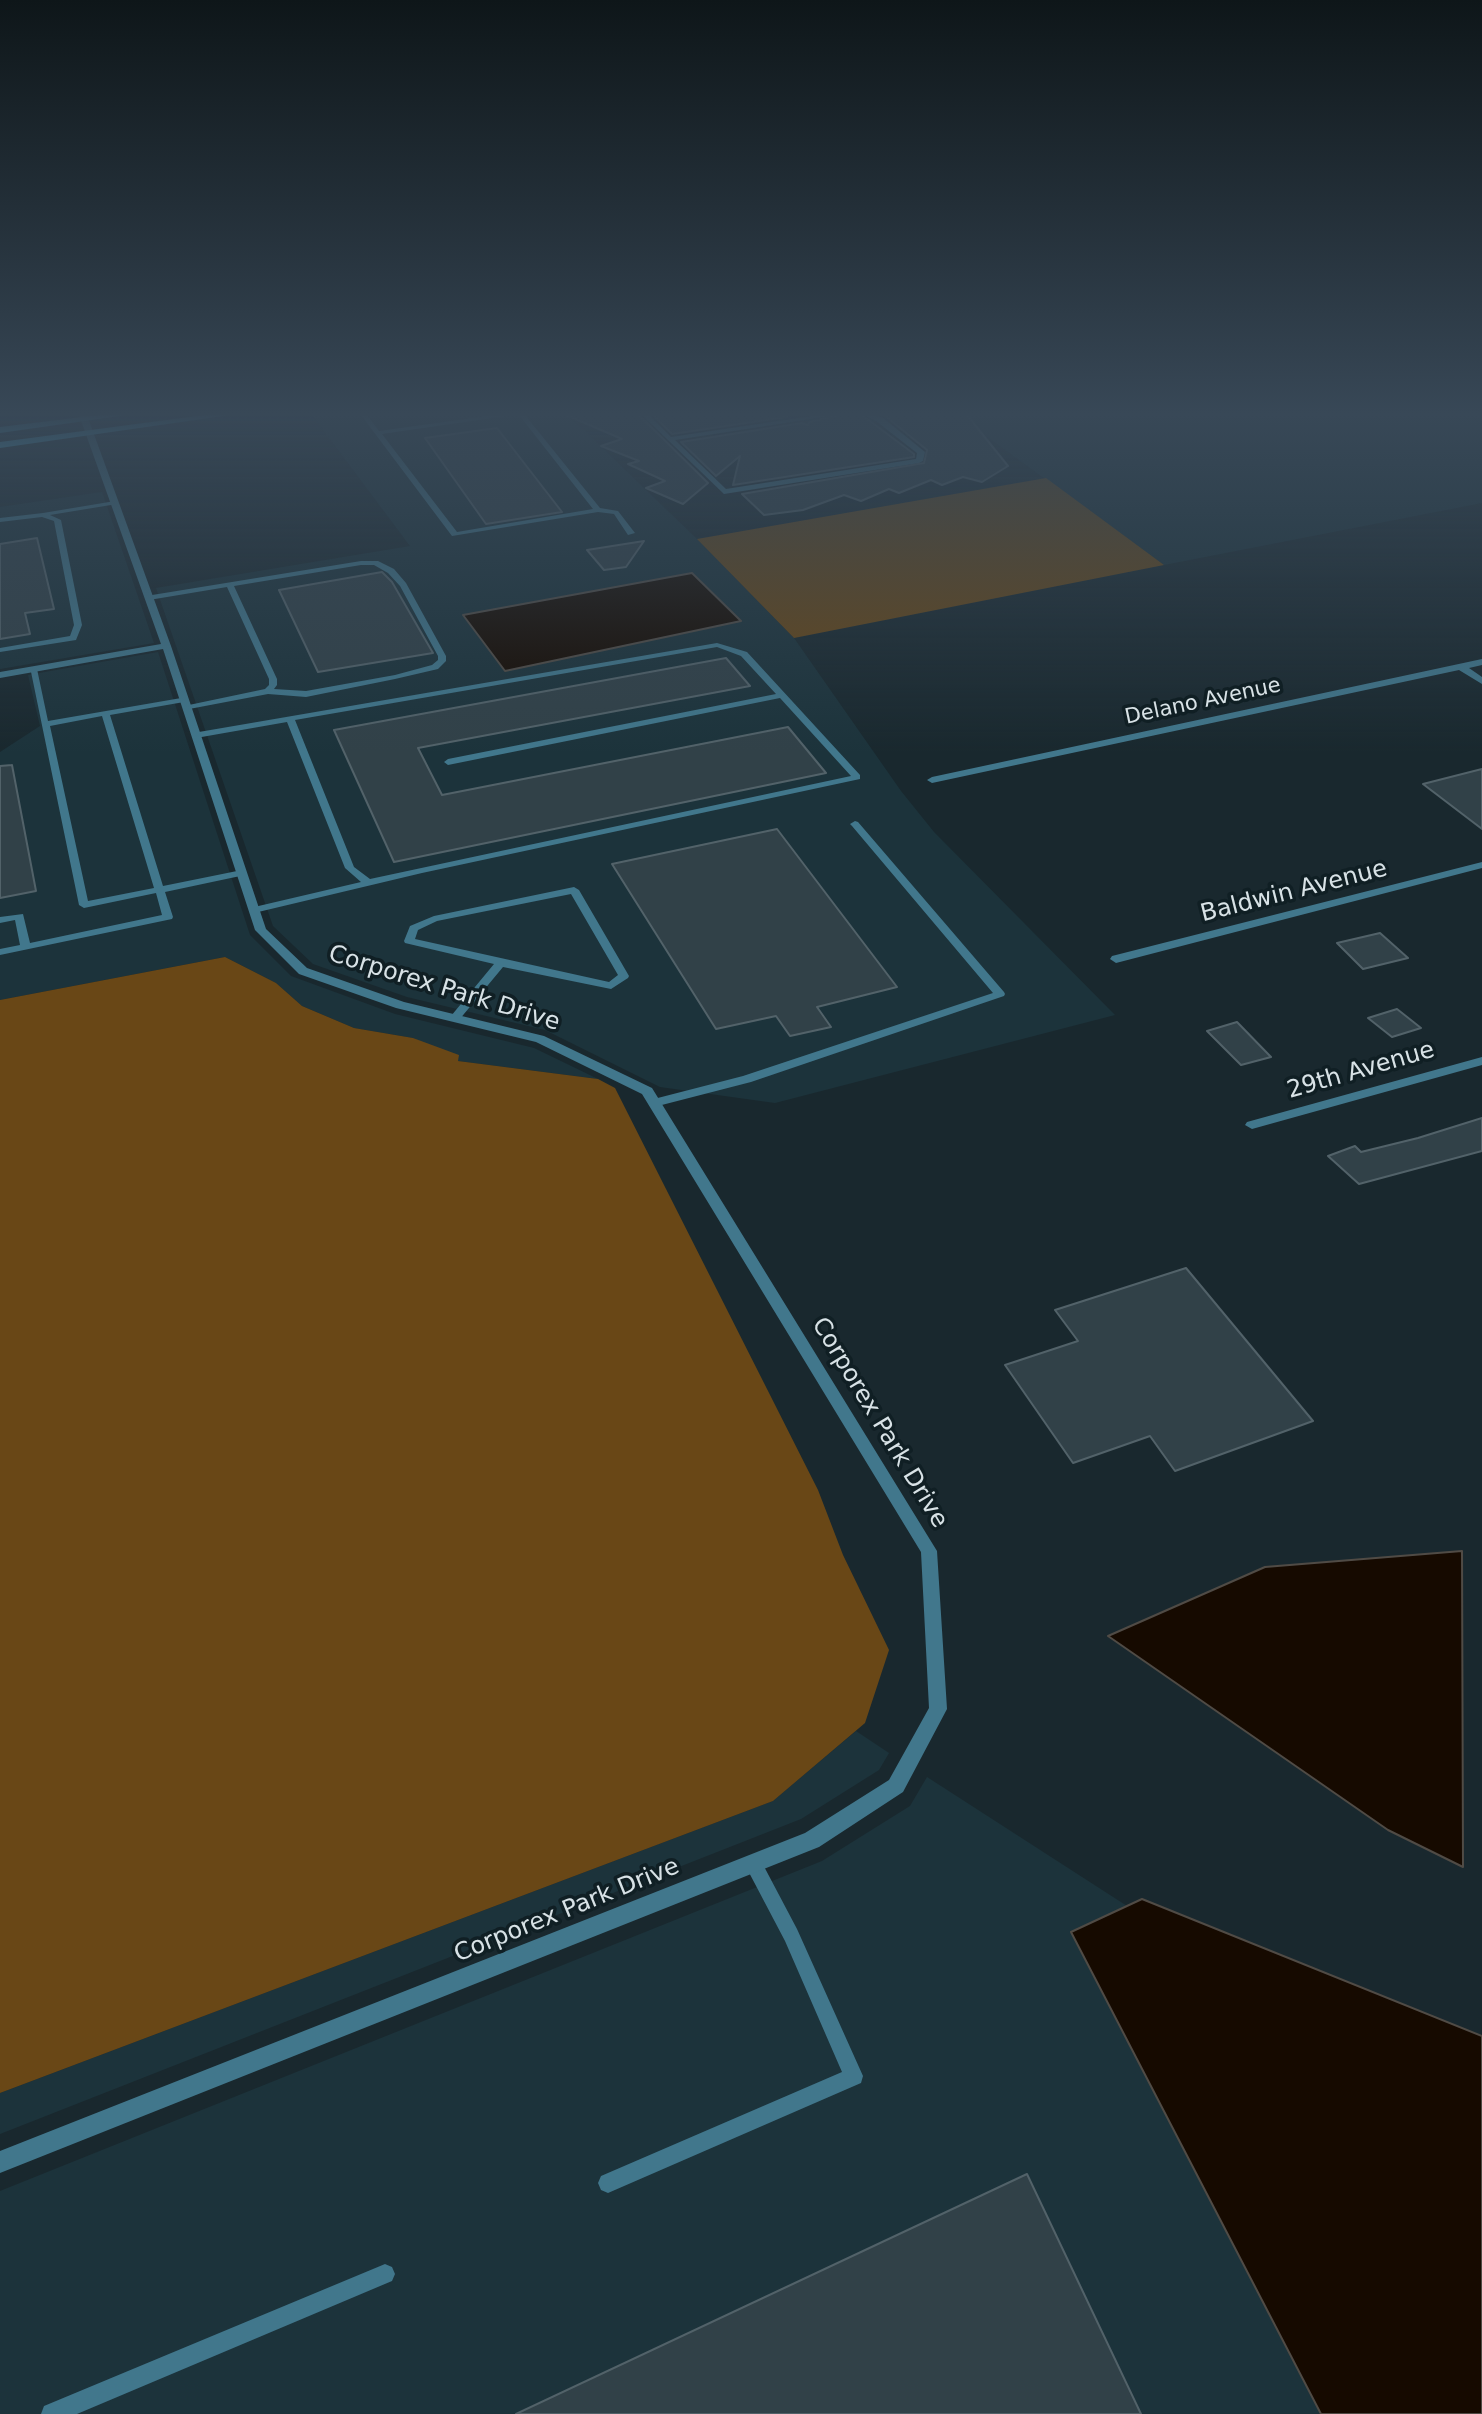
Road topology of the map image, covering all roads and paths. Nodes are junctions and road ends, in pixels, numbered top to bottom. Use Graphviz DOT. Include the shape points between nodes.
graph roads {
  1 [pos="59,528"];
  2 [pos="124,528"];
  3 [pos="450,528"];
  4 [pos="493,528"];
  5 [pos="627,528"];
  6 [pos="631,533"];
  7 [pos="230,586"];
  8 [pos="149,598"];
  9 [pos="166,646"];
  10 [pos="0,650"];
  11 [pos="1482,662"];
  12 [pos="1460,666"];
  13 [pos="33,669"];
  14 [pos="0,675"];
  15 [pos="1482,681"];
  16 [pos="268,691"];
  17 [pos="782,695"];
  18 [pos="185,704"];
  19 [pos="105,713"];
  20 [pos="290,719"];
  21 [pos="44,724"];
  22 [pos="196,736"];
  23 [pos="448,762"];
  24 [pos="932,780"];
  25 [pos="855,824"];
  26 [pos="1482,865"];
  27 [pos="242,873"];
  28 [pos="369,883"];
  29 [pos="159,890"];
  30 [pos="254,910"];
  31 [pos="0,920"];
  32 [pos="26,947"];
  33 [pos="0,953"];
  34 [pos="1116,959"];
  35 [pos="501,963"];
  36 [pos="456,1018"];
  37 [pos="1482,1061"];
  38 [pos="654,1103"];
  39 [pos="1252,1125"];
  40 [pos="752,1863"];
  41 [pos="0,2162"];
  42 [pos="608,2183"];
  43 [pos="386,2274"];
  44 [pos="52,2414"];
  1 -- 10 [label="lane" via="78,625 73,638"];
  2 -- 8 [label="street, Corporex Park Drive"];
  3 -- 4 [label="lane" via="455,534"];
  5 -- 6 [label="lane"];
  7 -- 8 [label="lane"];
  7 -- 16 [label="lane" via="273,679"];
  7 -- 16 [label="lane" via="361,563 381,565 403,585 442,656 435,667 395,677 306,694"];
  8 -- 9 [label="street, Corporex Park Drive"];
  9 -- 13 [label="street"];
  9 -- 18 [label="street, Corporex Park Drive"];
  11 -- 12 [label="street, Delano Avenue"];
  12 -- 15 [label="street"];
  12 -- 24 [label="street, Delano Avenue"];
  13 -- 14 [label="street"];
  13 -- 21 [label="lane"];
  16 -- 18 [label="lane"];
  17 -- 20 [label="lane" via="744,654 704,645"];
  17 -- 23 [label="lane"];
  17 -- 28 [label="lane" via="857,778"];
  18 -- 19 [label="lane"];
  18 -- 22 [label="street, Corporex Park Drive"];
  19 -- 21 [label="lane"];
  19 -- 29 [label="lane"];
  20 -- 22 [label="lane"];
  20 -- 28 [label="lane" via="350,869"];
  21 -- 29 [label="lane" via="83,905"];
  22 -- 27 [label="street, Corporex Park Drive"];
  25 -- 38 [label="lane" via="1000,994 747,1079"];
  26 -- 34 [label="street, Baldwin Avenue"];
  27 -- 29 [label="lane"];
  27 -- 30 [label="street, Corporex Park Drive"];
  28 -- 30 [label="lane"];
  29 -- 32 [label="lane" via="167,917"];
  30 -- 36 [label="street, Corporex Park Drive" via="261,930 303,971 400,1005"];
  31 -- 32 [label="lane" via="19,916"];
  32 -- 33 [label="lane"];
  35 -- 35 [label="lane" via="409,941 414,928 434,919 574,890 624,976 611,986"];
  35 -- 36 [label="lane"];
  36 -- 38 [label="street, Corporex Park Drive" via="540,1039 648,1091"];
  37 -- 39 [label="street, 29th Avenue"];
  38 -- 40 [label="street, Corporex Park Drive" via="929,1551 938,1709 896,1786 812,1840"];
  40 -- 41 [label="street, Corporex Park Drive"];
  40 -- 42 [label="lane" via="791,1935 854,2076"];
  43 -- 44 [label="lane"];
}
